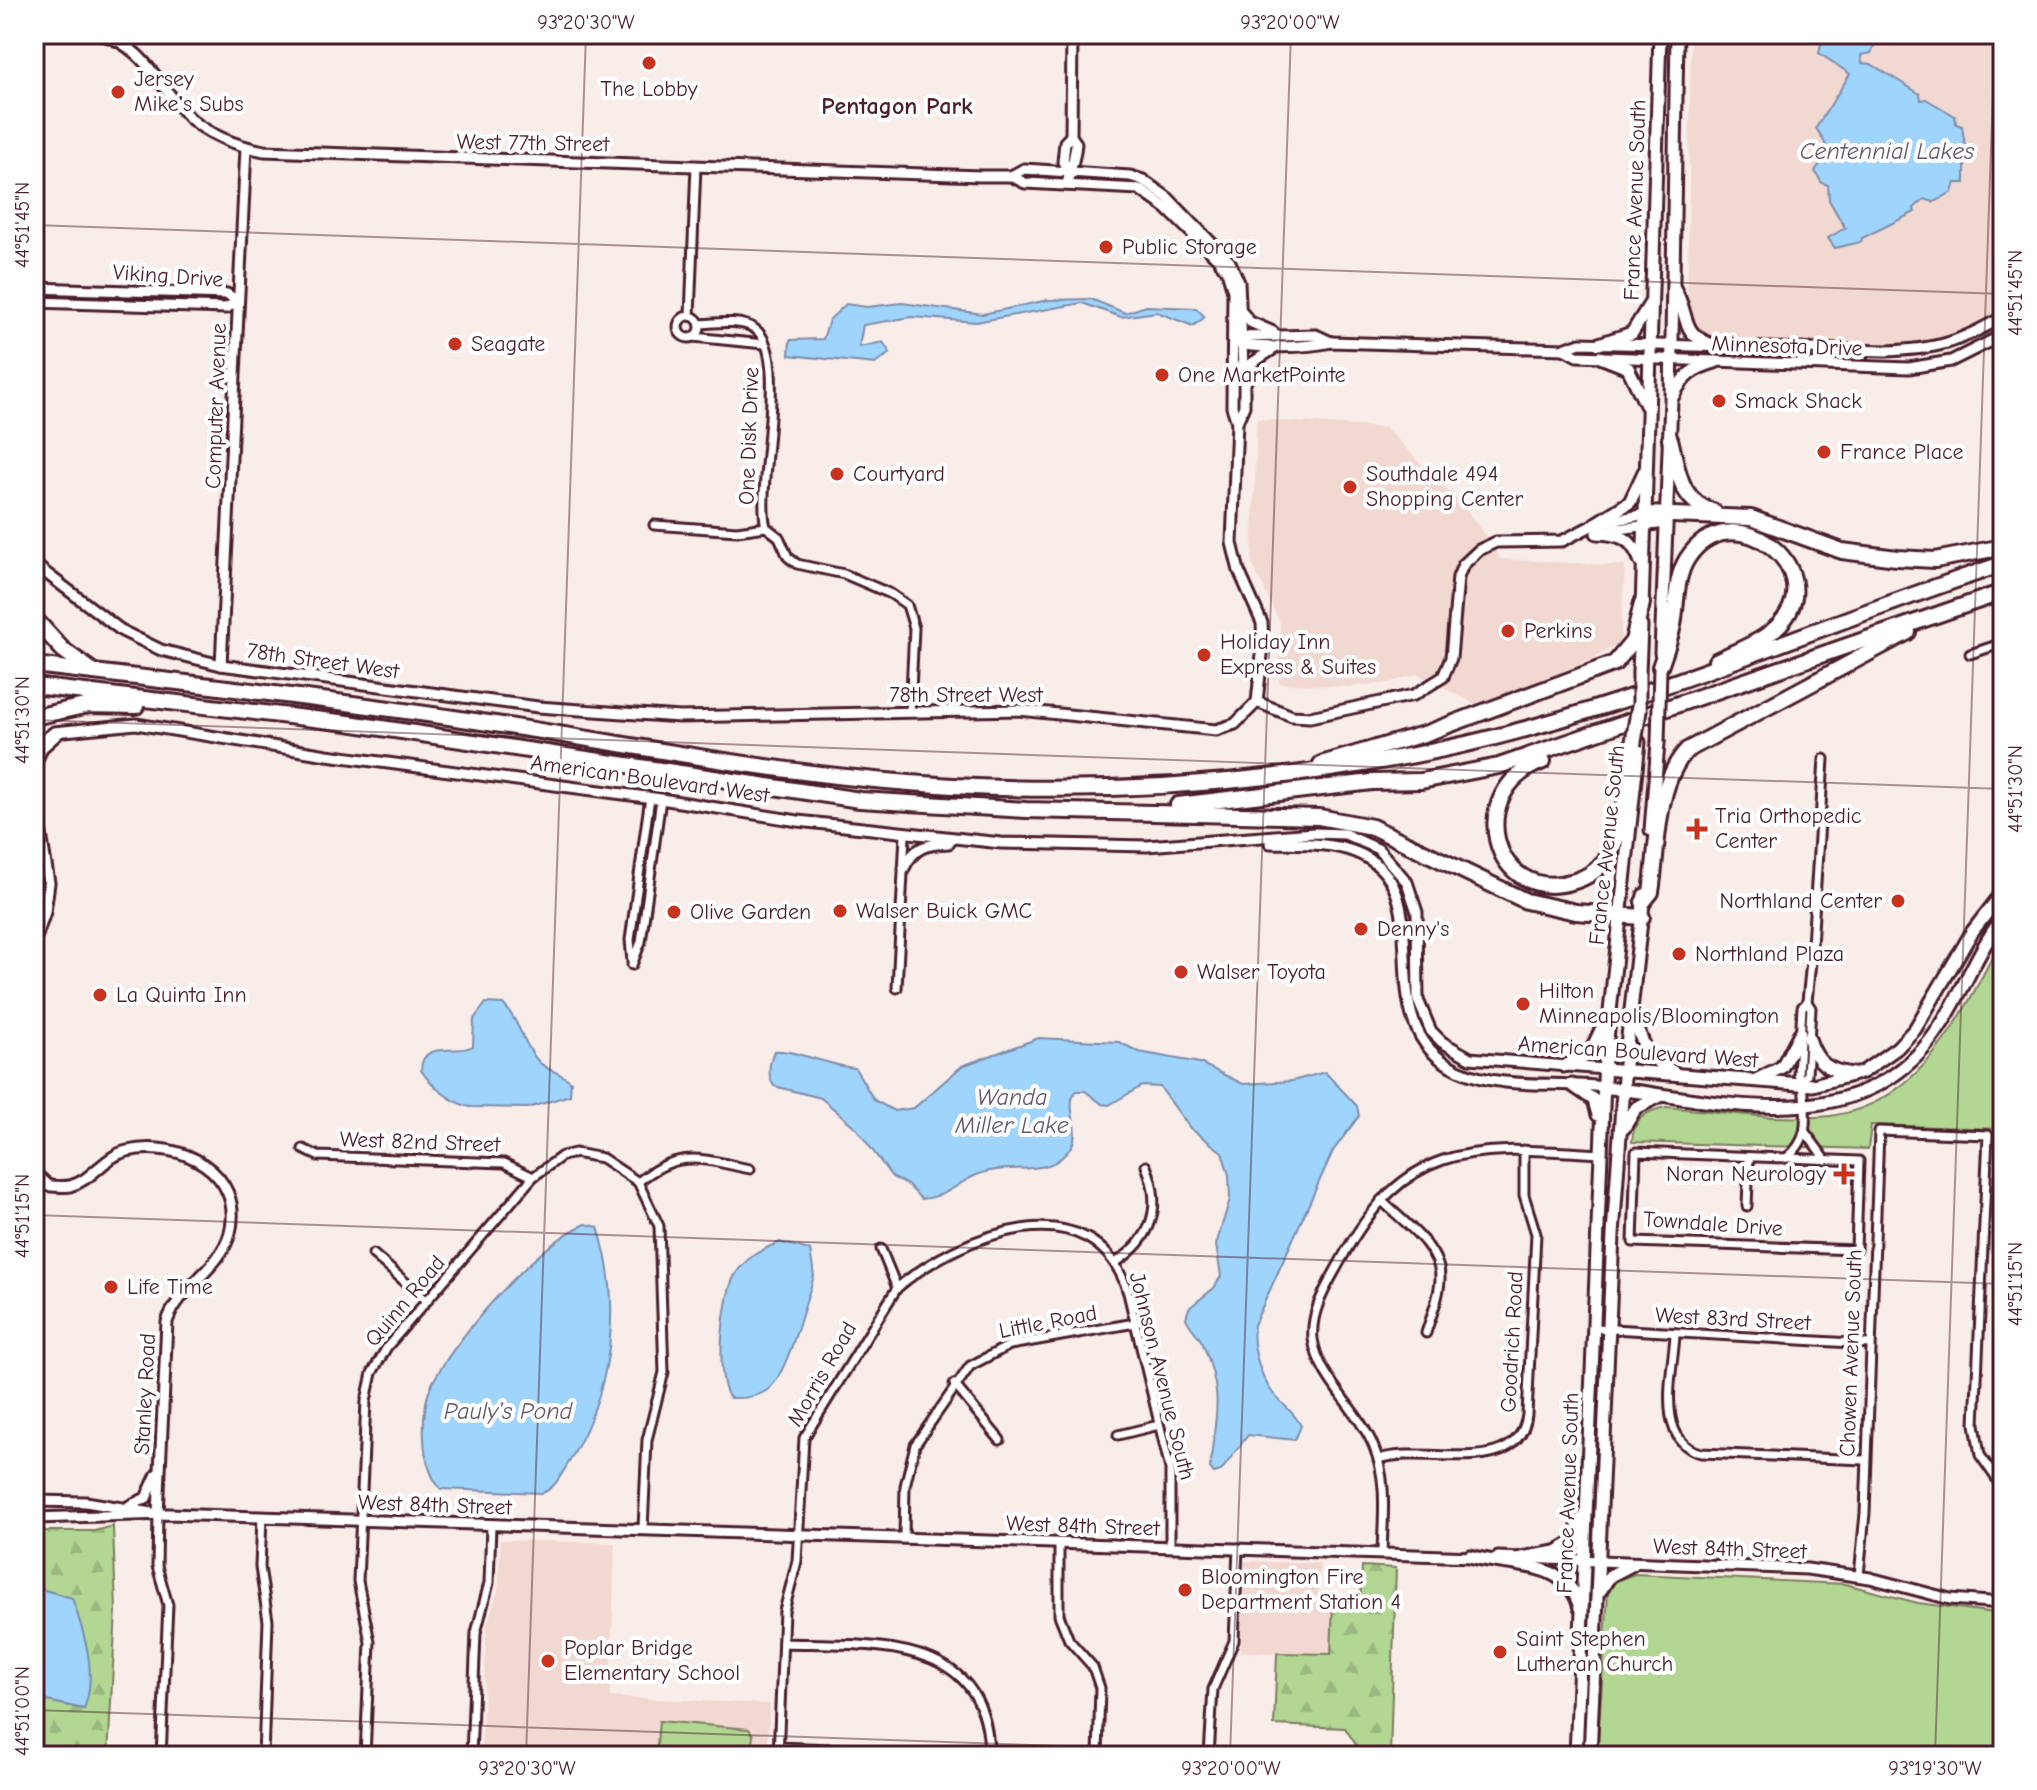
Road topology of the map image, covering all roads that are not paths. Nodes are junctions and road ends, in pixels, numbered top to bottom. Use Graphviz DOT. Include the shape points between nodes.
graph roads {
  1 [pos="99,34"];
  2 [pos="1072,34"];
  3 [pos="1660,34"];
  4 [pos="1677,34"];
  5 [pos="246,148"];
  6 [pos="696,166"];
  7 [pos="1069,171"];
  8 [pos="1011,176"];
  9 [pos="1067,185"];
  10 [pos="1673,286"];
  11 [pos="34,288"];
  12 [pos="1652,300"];
  13 [pos="238,301"];
  14 [pos="34,302"];
  15 [pos="1241,311"];
  16 [pos="690,316"];
  17 [pos="2003,317"];
  18 [pos="700,324"];
  19 [pos="2003,335"];
  20 [pos="693,337"];
  21 [pos="1280,339"];
  22 [pos="1239,341"];
  23 [pos="764,344"];
  24 [pos="1599,344"];
  25 [pos="1650,346"];
  26 [pos="1671,346"];
  27 [pos="1720,348"];
  28 [pos="1564,349"];
  29 [pos="1600,357"];
  30 [pos="1650,359"];
  31 [pos="1671,361"];
  32 [pos="1715,362"];
  33 [pos="1244,387"];
  34 [pos="1671,400"];
  35 [pos="1649,419"];
  36 [pos="1237,422"];
  37 [pos="1670,439"];
  38 [pos="1647,464"];
  39 [pos="1734,517"];
  40 [pos="1666,518"];
  41 [pos="1645,519"];
  42 [pos="654,525"];
  43 [pos="766,527"];
  44 [pos="1593,529"];
  45 [pos="2003,547"];
  46 [pos="34,564"];
  47 [pos="2003,564"];
  48 [pos="1643,567"];
  49 [pos="2003,592"];
  50 [pos="1973,602"];
  51 [pos="1642,603"];
  52 [pos="34,618"];
  53 [pos="2003,643"];
  54 [pos="1970,654"];
  55 [pos="34,665"];
  56 [pos="221,665"];
  57 [pos="1660,667"];
  58 [pos="94,672"];
  59 [pos="34,686"];
  60 [pos="171,700"];
  61 [pos="1257,702"];
  62 [pos="1607,707"];
  63 [pos="1639,708"];
  64 [pos="910,712"];
  65 [pos="34,717"];
  66 [pos="1631,721"];
  67 [pos="60,732"];
  68 [pos="1636,743"];
  69 [pos="34,748"];
  70 [pos="1824,759"];
  71 [pos="34,767"];
  72 [pos="1279,777"];
  73 [pos="34,791"];
  74 [pos="650,797"];
  75 [pos="661,799"];
  76 [pos="34,810"];
  77 [pos="1085,810"];
  78 [pos="905,835"];
  79 [pos="1239,841"];
  80 [pos="992,842"];
  81 [pos="904,868"];
  82 [pos="2003,892"];
  83 [pos="1642,909"];
  84 [pos="2003,917"];
  85 [pos="1619,918"];
  86 [pos="34,944"];
  87 [pos="1416,968"];
  88 [pos="1404,969"];
  89 [pos="897,988"];
  90 [pos="1609,1006"];
  91 [pos="1630,1009"];
  92 [pos="1805,1036"];
  93 [pos="1564,1066"];
  94 [pos="1604,1069"];
  95 [pos="1624,1071"];
  96 [pos="1680,1075"];
  97 [pos="1857,1075"];
  98 [pos="1752,1081"];
  99 [pos="1803,1082"];
  100 [pos="1572,1085"];
  101 [pos="1603,1087"];
  102 [pos="1623,1089"];
  103 [pos="1662,1095"];
  104 [pos="1806,1105"];
  105 [pos="1601,1128"];
  106 [pos="1806,1133"];
  107 [pos="1620,1140"];
  108 [pos="303,1149"];
  109 [pos="1524,1150"];
  110 [pos="1600,1154"];
  111 [pos="1749,1157"];
  112 [pos="1786,1158"];
  113 [pos="1826,1160"];
  114 [pos="1146,1166"];
  115 [pos="750,1169"];
  116 [pos="34,1172"];
  117 [pos="533,1177"];
  118 [pos="638,1182"];
  119 [pos="39,1184"];
  120 [pos="1381,1200"];
  121 [pos="1747,1206"];
  122 [pos="881,1249"];
  123 [pos="373,1254"];
  124 [pos="1115,1263"];
  125 [pos="897,1288"];
  126 [pos="427,1301"];
  127 [pos="1135,1323"];
  128 [pos="1595,1328"];
  129 [pos="1609,1329"];
  130 [pos="1426,1333"];
  131 [pos="1675,1335"];
  132 [pos="1869,1344"];
  133 [pos="954,1384"];
  134 [pos="1159,1425"];
  135 [pos="1118,1435"];
  136 [pos="1000,1440"];
  137 [pos="1515,1444"];
  138 [pos="1522,1451"];
  139 [pos="1589,1455"];
  140 [pos="1379,1459"];
  141 [pos="1865,1460"];
  142 [pos="159,1467"];
  143 [pos="2003,1488"];
  144 [pos="34,1501"];
  145 [pos="126,1507"];
  146 [pos="158,1514"];
  147 [pos="262,1517"];
  148 [pos="34,1518"];
  149 [pos="361,1520"];
  150 [pos="491,1525"];
  151 [pos="643,1529"];
  152 [pos="799,1534"];
  153 [pos="904,1538"];
  154 [pos="1059,1543"];
  155 [pos="1170,1546"];
  156 [pos="1238,1548"];
  157 [pos="1382,1553"];
  158 [pos="1470,1556"];
  159 [pos="1521,1558"];
  160 [pos="1585,1560"];
  161 [pos="1599,1561"];
  162 [pos="1633,1564"];
  163 [pos="1859,1576"];
  164 [pos="1597,1595"];
  165 [pos="2003,1603"];
  166 [pos="1582,1619"];
  167 [pos="783,1643"];
  168 [pos="1577,1714"];
  169 [pos="778,1752"];
  170 [pos="161,1756"];
  171 [pos="263,1756"];
  172 [pos="365,1756"];
  173 [pos="471,1756"];
  174 [pos="876,1756"];
  175 [pos="989,1756"];
  176 [pos="1098,1756"];
  177 [pos="1209,1756"];
  178 [pos="1576,1756"];
  179 [pos="1587,1756"];
  1 -- 5 [label="street, West 77th Street" via="137,52 194,121"];
  2 -- 7 [label="street" via="1071,136 1063,162"];
  3 -- 12 [label="main road, France Avenue South"];
  4 -- 10 [label="main road, France Avenue South"];
  5 -- 6 [label="street, West 77th Street"];
  5 -- 13 [label="street, Computer Avenue"];
  6 -- 8 [label="street, West 77th Street"];
  6 -- 16 [label="street"];
  7 -- 8 [label="street, West 77th Street" via="1024,169"];
  7 -- 9 [label="street"];
  7 -- 15 [label="street, West 77th Street" via="1130,176 1156,187 1230,262 1239,282"];
  8 -- 9 [label="street, West 77th Street" via="1025,183"];
  9 -- 22 [label="street, West 77th Street" via="1139,189 1166,208 1227,271"];
  10 -- 26 [label="main road, France Avenue South"];
  10 -- 27 [label="main road" via="1688,330 1701,342"];
  11 -- 13 [label="street, Viking Drive" via="227,294"];
  12 -- 24 [label="main road" via="1632,333"];
  12 -- 25 [label="main road, France Avenue South"];
  13 -- 14 [label="street, Viking Drive" via="226,308"];
  13 -- 56 [label="street, Computer Avenue"];
  15 -- 21 [label="street"];
  15 -- 22 [label="street, West 77th Street"];
  16 -- 18 [label="street"];
  16 -- 20 [label="street" via="678,329"];
  17 -- 27 [label="street, Minnesota Drive" via="1933,349"];
  18 -- 20 [label="street"];
  18 -- 23 [label="street" via="747,325 758,330"];
  19 -- 32 [label="street, Minnesota Drive" via="1928,367"];
  20 -- 23 [label="street"];
  21 -- 22 [label="street, Minnesota Drive"];
  21 -- 28 [label="street, Minnesota Drive" via="1316,335 1331,342"];
  21 -- 33 [label="street" via="1252,363"];
  22 -- 33 [label="street"];
  22 -- 36 [label="street" via="1232,407"];
  23 -- 43 [label="street, One Disk Drive" via="772,365"];
  24 -- 25 [label="street, Minnesota Drive"];
  24 -- 28 [label="street, Minnesota Drive"];
  25 -- 26 [label="street, Minnesota Drive"];
  25 -- 30 [label="main road, France Avenue South"];
  26 -- 27 [label="street, Minnesota Drive"];
  26 -- 31 [label="main road, France Avenue South"];
  28 -- 29 [label="street, Minnesota Drive" via="1577,356"];
  29 -- 30 [label="street, Minnesota Drive"];
  29 -- 35 [label="main road" via="1628,368"];
  30 -- 31 [label="street, Minnesota Drive"];
  30 -- 35 [label="main road, France Avenue South"];
  31 -- 32 [label="street, Minnesota Drive"];
  31 -- 34 [label="main road, France Avenue South"];
  32 -- 34 [label="main road" via="1695,367"];
  33 -- 36 [label="street"];
  34 -- 37 [label="main road, France Avenue South"];
  35 -- 38 [label="main road, France Avenue South"];
  36 -- 61 [label="street" via="1232,543 1262,623"];
  37 -- 39 [label="highway" via="1688,498"];
  37 -- 40 [label="main road, France Avenue South"];
  38 -- 41 [label="main road, France Avenue South"];
  38 -- 44 [label="main road" via="1630,502"];
  39 -- 40 [label="highway"];
  39 -- 45 [label="highway" via="1857,554 1935,560"];
  40 -- 41 [label="highway"];
  40 -- 57 [label="main road, France Avenue South"];
  41 -- 44 [label="street"];
  41 -- 48 [label="main road, France Avenue South"];
  42 -- 43 [label="street"];
  43 -- 64 [label="street, One Disk Drive" via="797,564 844,574 907,605 914,628"];
  44 -- 48 [label="main road" via="1633,542"];
  44 -- 61 [label="street" via="1551,543 1496,542 1471,556 1458,577 1451,658 1443,677 1425,691 1310,717"];
  46 -- 56 [label="street, 78th Street West" via="122,631 161,650"];
  47 -- 62 [label="highway"];
  48 -- 51 [label="main road, France Avenue South"];
  49 -- 50 [label="highway"];
  50 -- 66 [label="highway"];
  50 -- 83 [label="highway" via="1858,657 1687,750 1670,781 1651,892"];
  51 -- 63 [label="main road, France Avenue South, bridge"];
  51 -- 72 [label="highway" via="1633,641 1615,663 1427,733"];
  52 -- 58 [label="highway" via="63,650"];
  53 -- 54 [label="street"];
  55 -- 58 [label="highway"];
  56 -- 64 [label="street, 78th Street West" via="523,705 680,717"];
  57 -- 62 [label="highway" via="1673,627 1682,568 1692,552 1728,532 1759,537 1780,552 1791,575 1792,596 1786,616 1771,632"];
  57 -- 83 [label="main road, France Avenue South, bridge"];
  58 -- 72 [label="highway" via="329,699 875,780 1067,789"];
  59 -- 60 [label="highway"];
  60 -- 65 [label="highway" via="89,705"];
  60 -- 77 [label="highway" via="836,797"];
  61 -- 64 [label="street, 78th Street West" via="1235,724 1216,730 1035,711"];
  62 -- 72 [label="highway" via="1442,750"];
  63 -- 68 [label="highway, bridge"];
  66 -- 68 [label="highway" via="1512,779 1502,793 1495,824 1497,843 1511,866 1529,879 1556,885 1580,880 1603,864 1617,835"];
  66 -- 77 [label="highway" via="1499,766 1421,781"];
  67 -- 69 [label="street, American Boulevard West"];
  67 -- 71 [label="street" via="42,748"];
  67 -- 74 [label="street, American Boulevard West" via="136,724"];
  68 -- 85 [label="main road, France Avenue South"];
  70 -- 92 [label="street" via="1807,1002 1802,1007"];
  73 -- 76 [label="street"];
  74 -- 75 [label="street, American Boulevard West"];
  74 -- 75 [label="street" via="630,940 632,965 641,942"];
  75 -- 78 [label="street, American Boulevard West"];
  76 -- 86 [label="street" via="49,883"];
  77 -- 85 [label="highway" via="1296,815 1355,822 1526,901"];
  78 -- 80 [label="street, American Boulevard West"];
  78 -- 81 [label="street"];
  79 -- 80 [label="street, American Boulevard West" via="1147,846"];
  79 -- 87 [label="street, American Boulevard West" via="1329,832 1378,849 1398,869 1413,897"];
  79 -- 88 [label="street, American Boulevard West" via="1338,847 1373,862 1400,903"];
  80 -- 81 [label="street" via="929,844 914,851"];
  81 -- 89 [label="street"];
  82 -- 97 [label="main road, American Boulevard West" via="1972,932 1915,1029 1882,1061"];
  83 -- 85 [label="highway"];
  83 -- 91 [label="main road, France Avenue South"];
  84 -- 104 [label="main road, American Boulevard West" via="1917,1056 1883,1085 1826,1105"];
  85 -- 90 [label="main road, France Avenue South"];
  87 -- 88 [label="street"];
  87 -- 93 [label="street, American Boulevard West" via="1423,1015 1431,1031 1455,1052 1493,1062"];
  88 -- 100 [label="street, American Boulevard West" via="1415,1028 1451,1067 1483,1079"];
  90 -- 93 [label="main road" via="1594,1049"];
  90 -- 94 [label="main road, France Avenue South"];
  91 -- 95 [label="main road, France Avenue South"];
  91 -- 96 [label="main road" via="1653,1061"];
  92 -- 97 [label="main road" via="1820,1063 1834,1072"];
  92 -- 98 [label="main road" via="1782,1067"];
  92 -- 99 [label="street" via="1798,1075"];
  93 -- 94 [label="street, American Boulevard West"];
  94 -- 95 [label="main road, American Boulevard West"];
  94 -- 101 [label="main road, France Avenue South"];
  95 -- 96 [label="main road, American Boulevard West"];
  95 -- 102 [label="main road, France Avenue South"];
  96 -- 98 [label="main road, American Boulevard West"];
  97 -- 99 [label="main road, American Boulevard West" via="1825,1084"];
  98 -- 99 [label="main road, American Boulevard West"];
  99 -- 104 [label="street"];
  100 -- 101 [label="street, American Boulevard West"];
  100 -- 105 [label="main road" via="1594,1100"];
  101 -- 102 [label="main road, American Boulevard West"];
  101 -- 105 [label="main road, France Avenue South"];
  102 -- 103 [label="main road, American Boulevard West"];
  102 -- 107 [label="main road, France Avenue South"];
  103 -- 104 [label="main road, American Boulevard West"];
  103 -- 107 [label="main road" via="1636,1108"];
  104 -- 106 [label="street"];
  105 -- 110 [label="main road, France Avenue South"];
  106 -- 112 [label="street"];
  106 -- 113 [label="street"];
  107 -- 129 [label="main road, France Avenue South"];
  108 -- 117 [label="street, West 82nd Street" via="318,1156 504,1163"];
  109 -- 110 [label="street"];
  109 -- 120 [label="street" via="1484,1150 1438,1161 1417,1170"];
  109 -- 137 [label="street, Goodrich Road" via="1524,1195 1536,1234 1527,1415"];
  110 -- 128 [label="main road, France Avenue South"];
  111 -- 112 [label="street, Towndale Drive"];
  111 -- 113 [label="street, Towndale Drive" via="1636,1152 1633,1242 1856,1250 1859,1161"];
  111 -- 121 [label="street"];
  112 -- 113 [label="street, Towndale Drive"];
  114 -- 124 [label="street" via="1152,1182 1149,1227 1139,1246"];
  115 -- 118 [label="street" via="683,1158 661,1164"];
  116 -- 119 [label="street"];
  117 -- 118 [label="street" via="550,1161 575,1153 602,1158"];
  117 -- 126 [label="street, Quinn Road"];
  118 -- 151 [label="street" via="659,1226 665,1355 647,1440"];
  119 -- 142 [label="street, Stanley Road" via="72,1186 127,1151 180,1152 203,1162 225,1186 230,1231 218,1256 167,1322"];
  120 -- 130 [label="street" via="1438,1265 1439,1288"];
  120 -- 140 [label="street" via="1321,1297 1313,1325 1317,1353"];
  122 -- 125 [label="street"];
  123 -- 126 [label="street"];
  124 -- 125 [label="street" via="1082,1234 1039,1228 961,1245 925,1264"];
  124 -- 127 [label="street, Johnson Avenue South"];
  125 -- 152 [label="street, Morris Road" via="804,1438"];
  126 -- 149 [label="street, Quinn Road" via="378,1359 367,1386"];
  127 -- 133 [label="street, Little Road" via="1010,1345 982,1357"];
  127 -- 134 [label="street, Johnson Avenue South"];
  128 -- 129 [label="street, West 83rd Street"];
  128 -- 139 [label="main road, France Avenue South"];
  129 -- 131 [label="street, West 83rd Street"];
  129 -- 161 [label="main road, France Avenue South"];
  131 -- 132 [label="street, West 83rd Street"];
  131 -- 141 [label="street" via="1671,1419 1683,1446 1701,1453"];
  132 -- 141 [label="street, Chowen Avenue South"];
  132 -- 143 [label="street, Chowen Avenue South" via="1879,1131 1988,1135 1975,1424 1980,1455"];
  133 -- 136 [label="street"];
  133 -- 153 [label="street, Little Road" via="910,1458"];
  134 -- 135 [label="street"];
  134 -- 155 [label="street, Johnson Avenue South" via="1172,1483"];
  137 -- 138 [label="street"];
  137 -- 140 [label="street, Goodrich Road" via="1496,1454 1403,1453"];
  139 -- 159 [label="main road" via="1581,1526 1572,1543 1556,1552"];
  139 -- 160 [label="main road, France Avenue South"];
  140 -- 157 [label="street" via="1384,1481"];
  141 -- 163 [label="street, Chowen Avenue South"];
  142 -- 145 [label="street" via="146,1498"];
  142 -- 146 [label="street, Stanley Road"];
  144 -- 145 [label="street, West 84th Street"];
  145 -- 146 [label="street, West 84th Street"];
  146 -- 147 [label="street, West 84th Street"];
  146 -- 148 [label="street, West 84th Street"];
  146 -- 170 [label="street" via="157,1566 168,1605"];
  147 -- 149 [label="street, West 84th Street"];
  147 -- 171 [label="street" via="260,1567 268,1621"];
  149 -- 150 [label="street, West 84th Street"];
  149 -- 172 [label="street, Quinn Road" via="359,1591 370,1642"];
  150 -- 151 [label="street, West 84th Street"];
  150 -- 173 [label="street" via="489,1583 476,1633"];
  151 -- 152 [label="street, West 84th Street"];
  152 -- 153 [label="street, West 84th Street"];
  152 -- 167 [label="street, Morris Road"];
  153 -- 154 [label="street, West 84th Street"];
  154 -- 155 [label="street, West 84th Street"];
  154 -- 176 [label="street" via="1059,1615 1069,1640 1093,1667 1100,1688"];
  155 -- 156 [label="street, West 84th Street"];
  156 -- 157 [label="street, West 84th Street"];
  156 -- 177 [label="street" via="1234,1641 1213,1689"];
  157 -- 158 [label="street, West 84th Street"];
  158 -- 159 [label="street, West 84th Street"];
  158 -- 166 [label="main road" via="1559,1575 1577,1598"];
  159 -- 160 [label="street, West 84th Street"];
  160 -- 161 [label="street, West 84th Street"];
  160 -- 166 [label="main road, France Avenue South"];
  161 -- 162 [label="street, West 84th Street"];
  161 -- 164 [label="main road, France Avenue South"];
  162 -- 163 [label="street, West 84th Street" via="1807,1569"];
  162 -- 164 [label="main road" via="1610,1576"];
  163 -- 165 [label="street, West 84th Street" via="1950,1599"];
  164 -- 179 [label="main road, France Avenue South"];
  166 -- 168 [label="main road, France Avenue South"];
  167 -- 169 [label="street, Morris Road"];
  167 -- 175 [label="street" via="908,1649 941,1662 977,1701"];
  168 -- 178 [label="main road, France Avenue South"];
  168 -- 179 [label="main road"];
  169 -- 174 [label="street" via="860,1750"];
}
